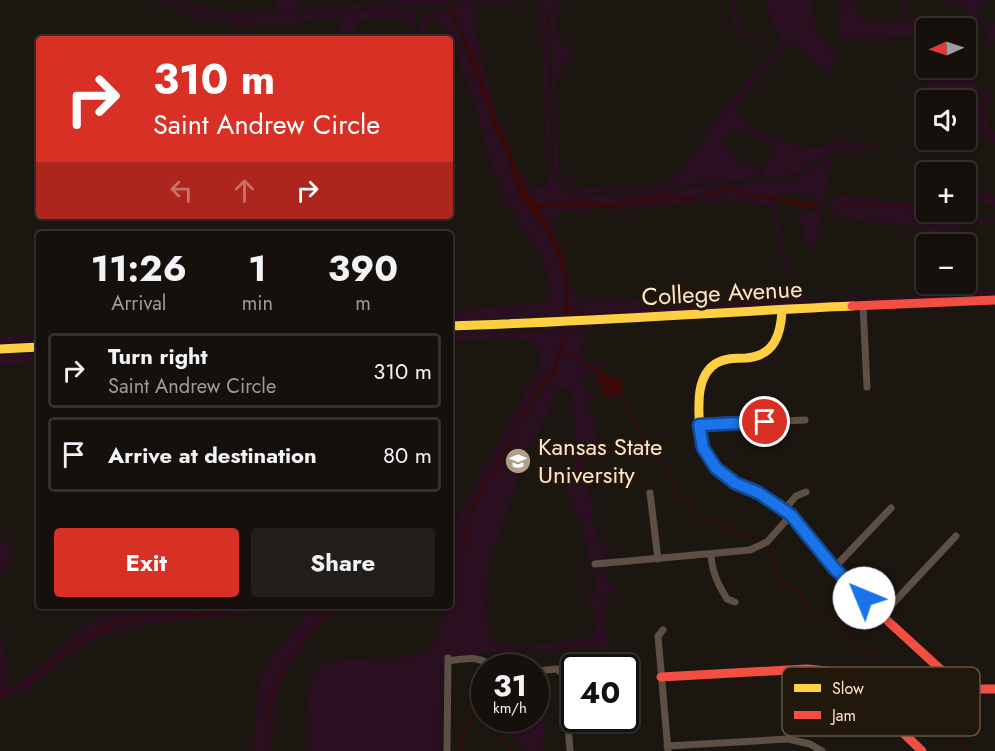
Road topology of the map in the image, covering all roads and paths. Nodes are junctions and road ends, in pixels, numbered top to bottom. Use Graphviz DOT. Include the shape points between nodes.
graph roads {
  1 [pos="995,300"];
  2 [pos="863,306"];
  3 [pos="782,310"];
  4 [pos="453,326"];
  5 [pos="36,347"];
  6 [pos="0,349"];
  7 [pos="867,387"];
  8 [pos="805,420"];
  9 [pos="699,425"];
  10 [pos="806,492"];
  11 [pos="650,493"];
  12 [pos="891,508"];
  13 [pos="788,512"];
  14 [pos="956,536"];
  15 [pos="711,554"];
  16 [pos="658,559"];
  17 [pos="596,564"];
  18 [pos="834,568"];
  19 [pos="735,602"];
  20 [pos="882,615"];
  21 [pos="663,630"];
  22 [pos="471,658"];
  23 [pos="936,667"];
  24 [pos="549,670"];
  25 [pos="782,670"];
  26 [pos="662,677"];
  27 [pos="906,736"];
  28 [pos="667,749"];
  29 [pos="447,751"];
  30 [pos="570,751"];
  31 [pos="822,751"];
  32 [pos="922,751"];
  1 -- 2 [label="street, College Avenue"];
  2 -- 3 [label="street, College Avenue"];
  2 -- 7 [label="street"];
  3 -- 4 [label="street, College Avenue"];
  3 -- 9 [label="street" via="780,337 773,347 756,357 722,360 705,374 699,393"];
  5 -- 6 [label="street"];
  8 -- 9 [label="street"];
  9 -- 13 [label="street" via="703,448 716,468"];
  10 -- 13 [label="street" via="796,496"];
  11 -- 16 [label="street"];
  12 -- 18 [label="street"];
  13 -- 15 [label="street" via="760,547"];
  13 -- 18 [label="street"];
  14 -- 20 [label="street"];
  15 -- 16 [label="street"];
  15 -- 19 [label="street" via="716,581 727,599"];
  16 -- 17 [label="street"];
  18 -- 20 [label="street"];
  20 -- 23 [label="street"];
  21 -- 26 [label="street" via="658,636"];
  22 -- 29 [label="street" via="448,659"];
  24 -- 30 [label="street" via="557,669 564,675"];
  25 -- 26 [label="street"];
  26 -- 28 [label="street"];
  27 -- 32 [label="street"];
  28 -- 31 [label="street" via="788,739"];
}
